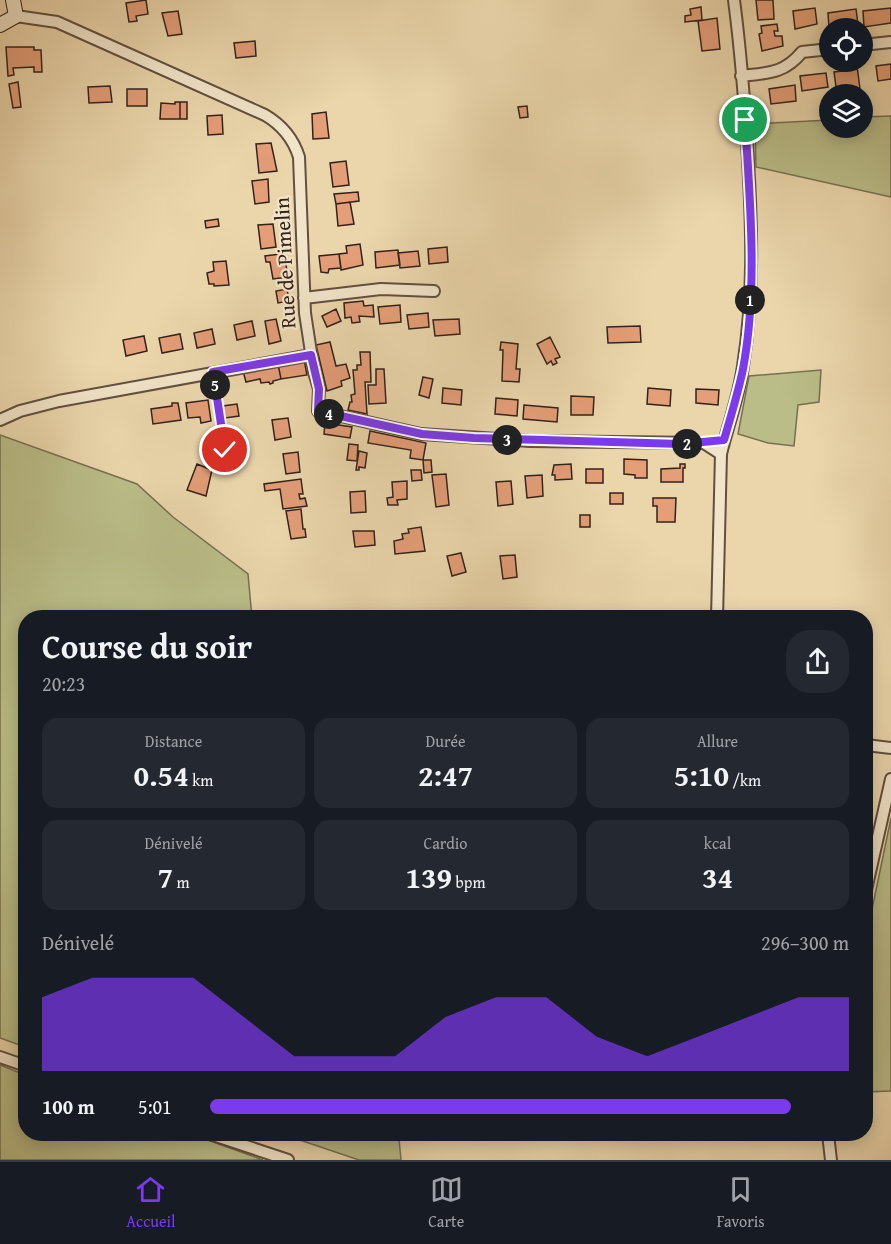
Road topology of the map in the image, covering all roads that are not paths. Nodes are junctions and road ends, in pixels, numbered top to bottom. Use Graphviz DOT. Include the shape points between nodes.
graph roads {
  1 [pos="13,0"];
  2 [pos="734,0"];
  3 [pos="16,16"];
  4 [pos="0,25"];
  5 [pos="891,42"];
  6 [pos="873,44"];
  7 [pos="819,50"];
  8 [pos="741,76"];
  9 [pos="434,291"];
  10 [pos="304,298"];
  11 [pos="311,355"];
  12 [pos="213,372"];
  13 [pos="0,420"];
  14 [pos="724,440"];
  15 [pos="704,443"];
  16 [pos="225,450"];
  17 [pos="720,454"];
  18 [pos="717,610"];
  19 [pos="873,746"];
  20 [pos="891,748"];
  21 [pos="891,778"];
  22 [pos="873,859"];
  23 [pos="0,1057"];
  24 [pos="18,1063"];
  25 [pos="231,1141"];
  26 [pos="829,1141"];
  27 [pos="288,1160"];
  28 [pos="831,1160"];
  1 -- 3 [label="main road"];
  2 -- 8 [label="street"];
  3 -- 4 [label="main road"];
  3 -- 10 [label="street, Rue de Pimelin" via="57,22 238,102 282,127 299,157"];
  5 -- 6 [label="street"];
  7 -- 8 [label="street" via="802,52 779,71"];
  8 -- 14 [label="street" via="751,237 750,303 736,403"];
  9 -- 10 [label="street" via="381,289"];
  10 -- 11 [label="street, Rue de Pimelin"];
  11 -- 12 [label="street"];
  11 -- 15 [label="street, Rue de Pimelin" via="319,389 318,411 364,423 422,434 474,438"];
  12 -- 13 [label="street" via="59,401"];
  12 -- 16 [label="lane"];
  14 -- 15 [label="street, Rue de Pimelin"];
  14 -- 17 [label="street"];
  15 -- 17 [label="street"];
  17 -- 18 [label="street"];
  19 -- 20 [label="street"];
  21 -- 22 [label="street"];
  23 -- 24 [label="street"];
  25 -- 27 [label="street"];
  26 -- 28 [label="street"];
}
